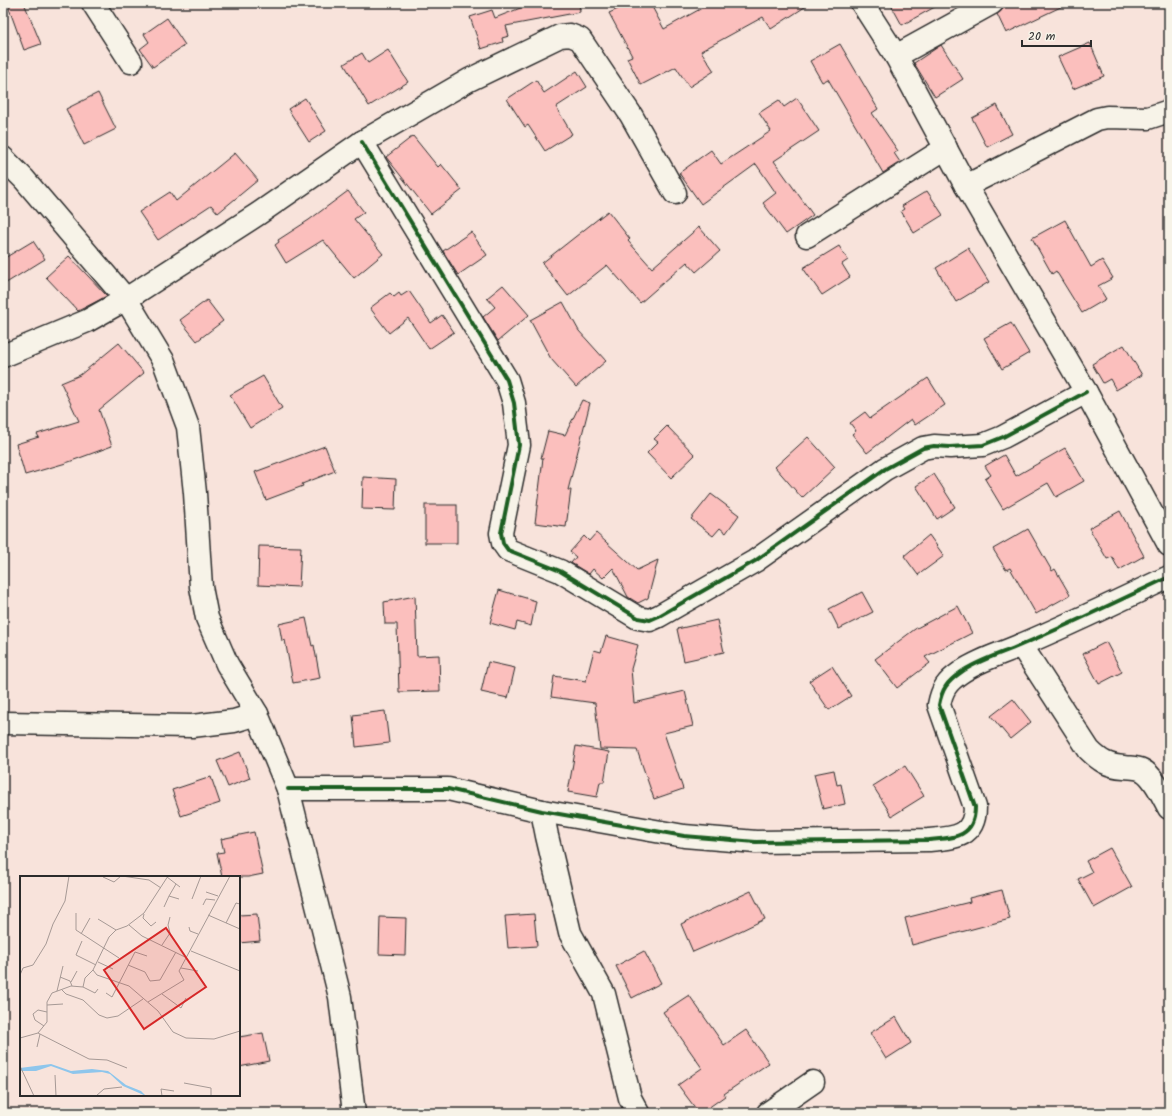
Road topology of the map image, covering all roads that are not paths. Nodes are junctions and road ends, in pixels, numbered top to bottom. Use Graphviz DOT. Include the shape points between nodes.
graph roads {
  1 [pos="93,3"];
  2 [pos="862,3"];
  3 [pos="992,3"];
  4 [pos="896,56"];
  5 [pos="131,62"];
  6 [pos="1169,112"];
  7 [pos="362,142"];
  8 [pos="946,148"];
  9 [pos="3,158"];
  10 [pos="966,186"];
  11 [pos="675,193"];
  12 [pos="807,236"];
  13 [pos="126,299"];
  14 [pos="3,356"];
  15 [pos="1086,392"];
  16 [pos="1169,544"];
  17 [pos="1169,577"];
  18 [pos="1021,645"];
  19 [pos="257,714"];
  20 [pos="3,723"];
  21 [pos="288,789"];
  22 [pos="1169,808"];
  23 [pos="542,811"];
  24 [pos="813,1082"];
  25 [pos="354,1113"];
  26 [pos="638,1113"];
  27 [pos="768,1113"];
  1 -- 5 [label="street"];
  2 -- 4 [label="street"];
  3 -- 4 [label="street"];
  4 -- 8 [label="street"];
  6 -- 10 [label="street" via="1148,118 1097,119"];
  7 -- 11 [label="street" via="469,80 560,36 570,35 580,39 632,115"];
  7 -- 13 [label="street" via="258,214"];
  7 -- 15 [label="street" via="507,380 514,403 519,445 501,533 503,543 508,550 560,571 638,618 650,620 659,616 755,561 885,469 923,448 983,445 1003,437"];
  8 -- 10 [label="street"];
  8 -- 12 [label="street"];
  9 -- 13 [label="street" via="24,179"];
  10 -- 15 [label="street"];
  13 -- 14 [label="street" via="87,321"];
  13 -- 19 [label="street" via="164,362 188,427 201,587 207,618 227,664"];
  15 -- 16 [label="street"];
  17 -- 18 [label="street"];
  18 -- 22 [label="street" via="1098,760 1113,766 1144,771 1154,782"];
  18 -- 23 [label="street" via="972,665 959,673 942,692 939,705 975,807 975,818 967,831 951,838 756,842 684,836"];
  19 -- 20 [label="street" via="234,721 192,726"];
  19 -- 21 [label="street"];
  21 -- 23 [label="street" via="448,789"];
  21 -- 25 [label="street" via="340,996"];
  23 -- 26 [label="street" via="570,933 604,994 630,1098"];
  24 -- 27 [label="street"];
}
